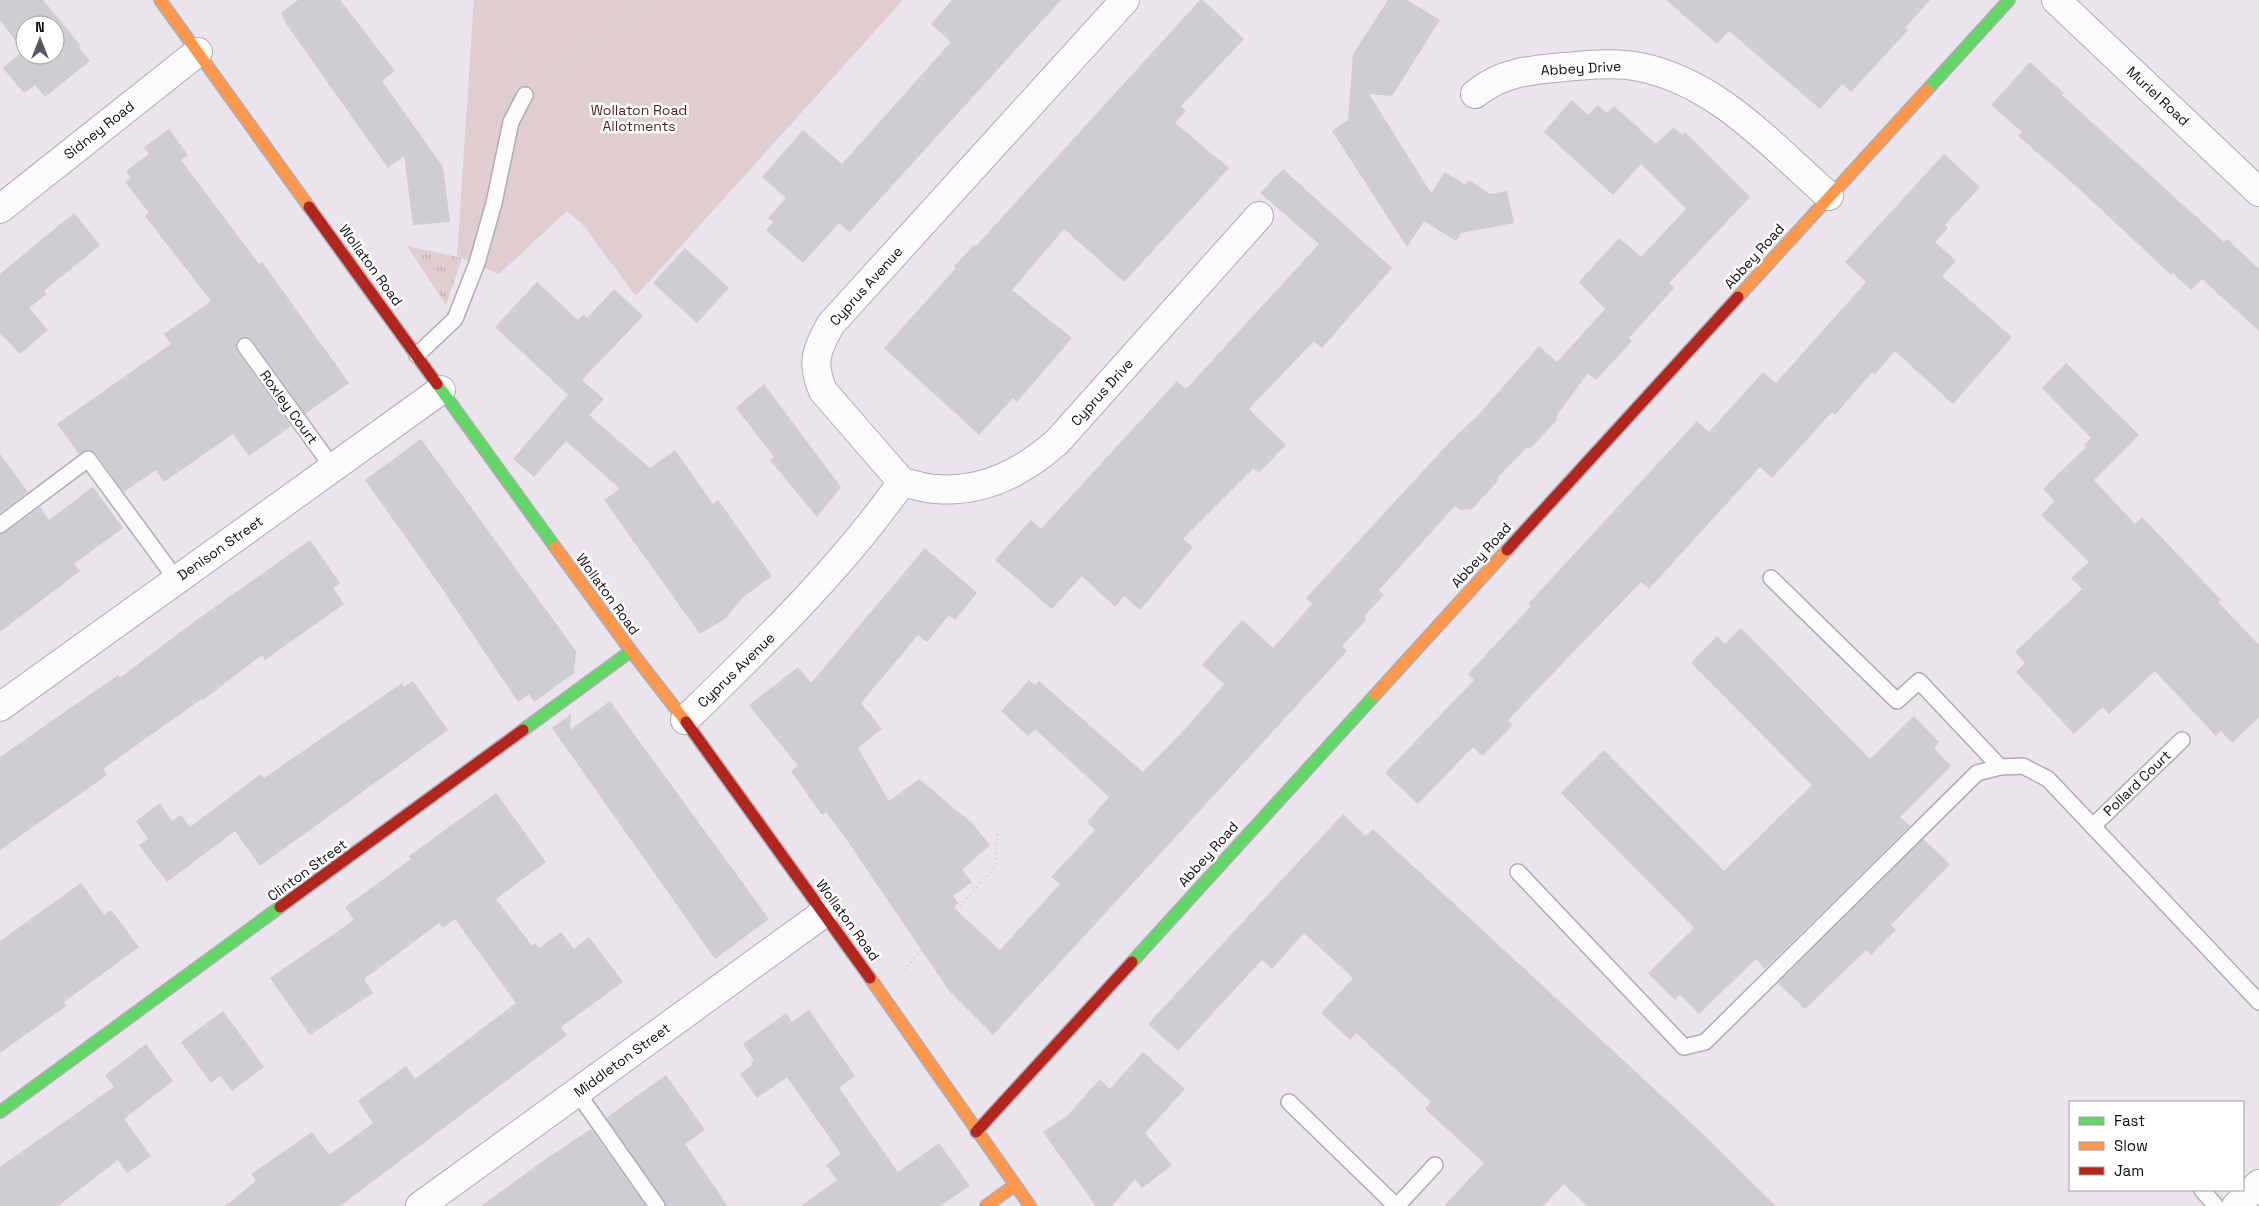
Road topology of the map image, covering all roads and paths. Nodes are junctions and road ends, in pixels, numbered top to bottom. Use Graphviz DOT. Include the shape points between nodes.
graph roads {
  1 [pos="160,0"];
  2 [pos="500,0"];
  3 [pos="654,0"];
  4 [pos="1125,0"];
  5 [pos="2009,0"];
  6 [pos="2056,0"];
  7 [pos="198,52"];
  8 [pos="1475,94"];
  9 [pos="525,95"];
  10 [pos="2259,192"];
  11 [pos="1829,196"];
  12 [pos="0,209"];
  13 [pos="1259,216"];
  14 [pos="245,346"];
  15 [pos="417,355"];
  16 [pos="441,390"];
  17 [pos="333,468"];
  18 [pos="902,482"];
  19 [pos="0,525"];
  20 [pos="1771,578"];
  21 [pos="176,579"];
  22 [pos="631,651"];
  23 [pos="0,707"];
  24 [pos="685,720"];
  25 [pos="2182,740"];
  26 [pos="2000,766"];
  27 [pos="2093,826"];
  28 [pos="998,830"];
  29 [pos="1518,872"];
  30 [pos="824,913"];
  31 [pos="882,995"];
  32 [pos="2259,1002"];
  33 [pos="577,1092"];
  34 [pos="1289,1102"];
  35 [pos="0,1112"];
  36 [pos="976,1132"];
  37 [pos="1435,1165"];
  38 [pos="2259,1184"];
  39 [pos="1015,1185"];
  40 [pos="2203,1191"];
  41 [pos="420,1206"];
  42 [pos="657,1206"];
  43 [pos="986,1206"];
  44 [pos="1030,1206"];
  45 [pos="1397,1206"];
  46 [pos="2216,1206"];
  47 [pos="2236,1206"];
  1 -- 7 [label="street, Wollaton Road"];
  2 -- 9 [label="path"];
  3 -- 9 [label="path"];
  4 -- 18 [label="street, Cyprus Avenue" via="831,324 818,348 816,374 823,391"];
  5 -- 11 [label="street, Abbey Road"];
  6 -- 10 [label="street, Muriel Road"];
  7 -- 12 [label="street, Sidney Road"];
  7 -- 15 [label="street, Wollaton Road"];
  8 -- 11 [label="street, Abbey Drive" via="1490,82 1511,74 1552,68 1616,64 1658,72 1685,82 1725,104"];
  9 -- 15 [label="lane" via="512,122 477,263 455,319"];
  11 -- 36 [label="street, Abbey Road"];
  13 -- 18 [label="street, Cyprus Drive" via="1057,442 1035,462 1007,477 965,488 935,490"];
  14 -- 17 [label="lane, Roxley Court"];
  15 -- 16 [label="street, Wollaton Road"];
  16 -- 17 [label="street, Denison Street"];
  16 -- 22 [label="street, Wollaton Road"];
  17 -- 21 [label="street, Denison Street"];
  18 -- 24 [label="street, Cyprus Avenue" via="852,548 775,632"];
  19 -- 21 [label="lane" via="88,459"];
  20 -- 26 [label="lane" via="1896,702 1919,682"];
  21 -- 23 [label="street, Denison Street"];
  22 -- 24 [label="street, Wollaton Road"];
  22 -- 35 [label="street, Clinton Street"];
  24 -- 30 [label="street, Wollaton Road"];
  25 -- 27 [label="lane, Pollard Court"];
  26 -- 27 [label="lane" via="2023,766 2048,779"];
  26 -- 29 [label="lane" via="1977,773 1705,1042 1684,1047"];
  27 -- 32 [label="lane"];
  28 -- 31 [label="path" via="995,867"];
  30 -- 31 [label="street, Wollaton Road"];
  30 -- 33 [label="street, Middleton Street"];
  31 -- 36 [label="street, Wollaton Road"];
  33 -- 41 [label="street, Middleton Street"];
  33 -- 42 [label="lane"];
  34 -- 45 [label="lane"];
  36 -- 39 [label="street, Wollaton Road"];
  37 -- 45 [label="lane"];
  38 -- 47 [label="street"];
  39 -- 43 [label="street"];
  39 -- 44 [label="street, Wollaton Road"];
  40 -- 46 [label="lane"];
}
